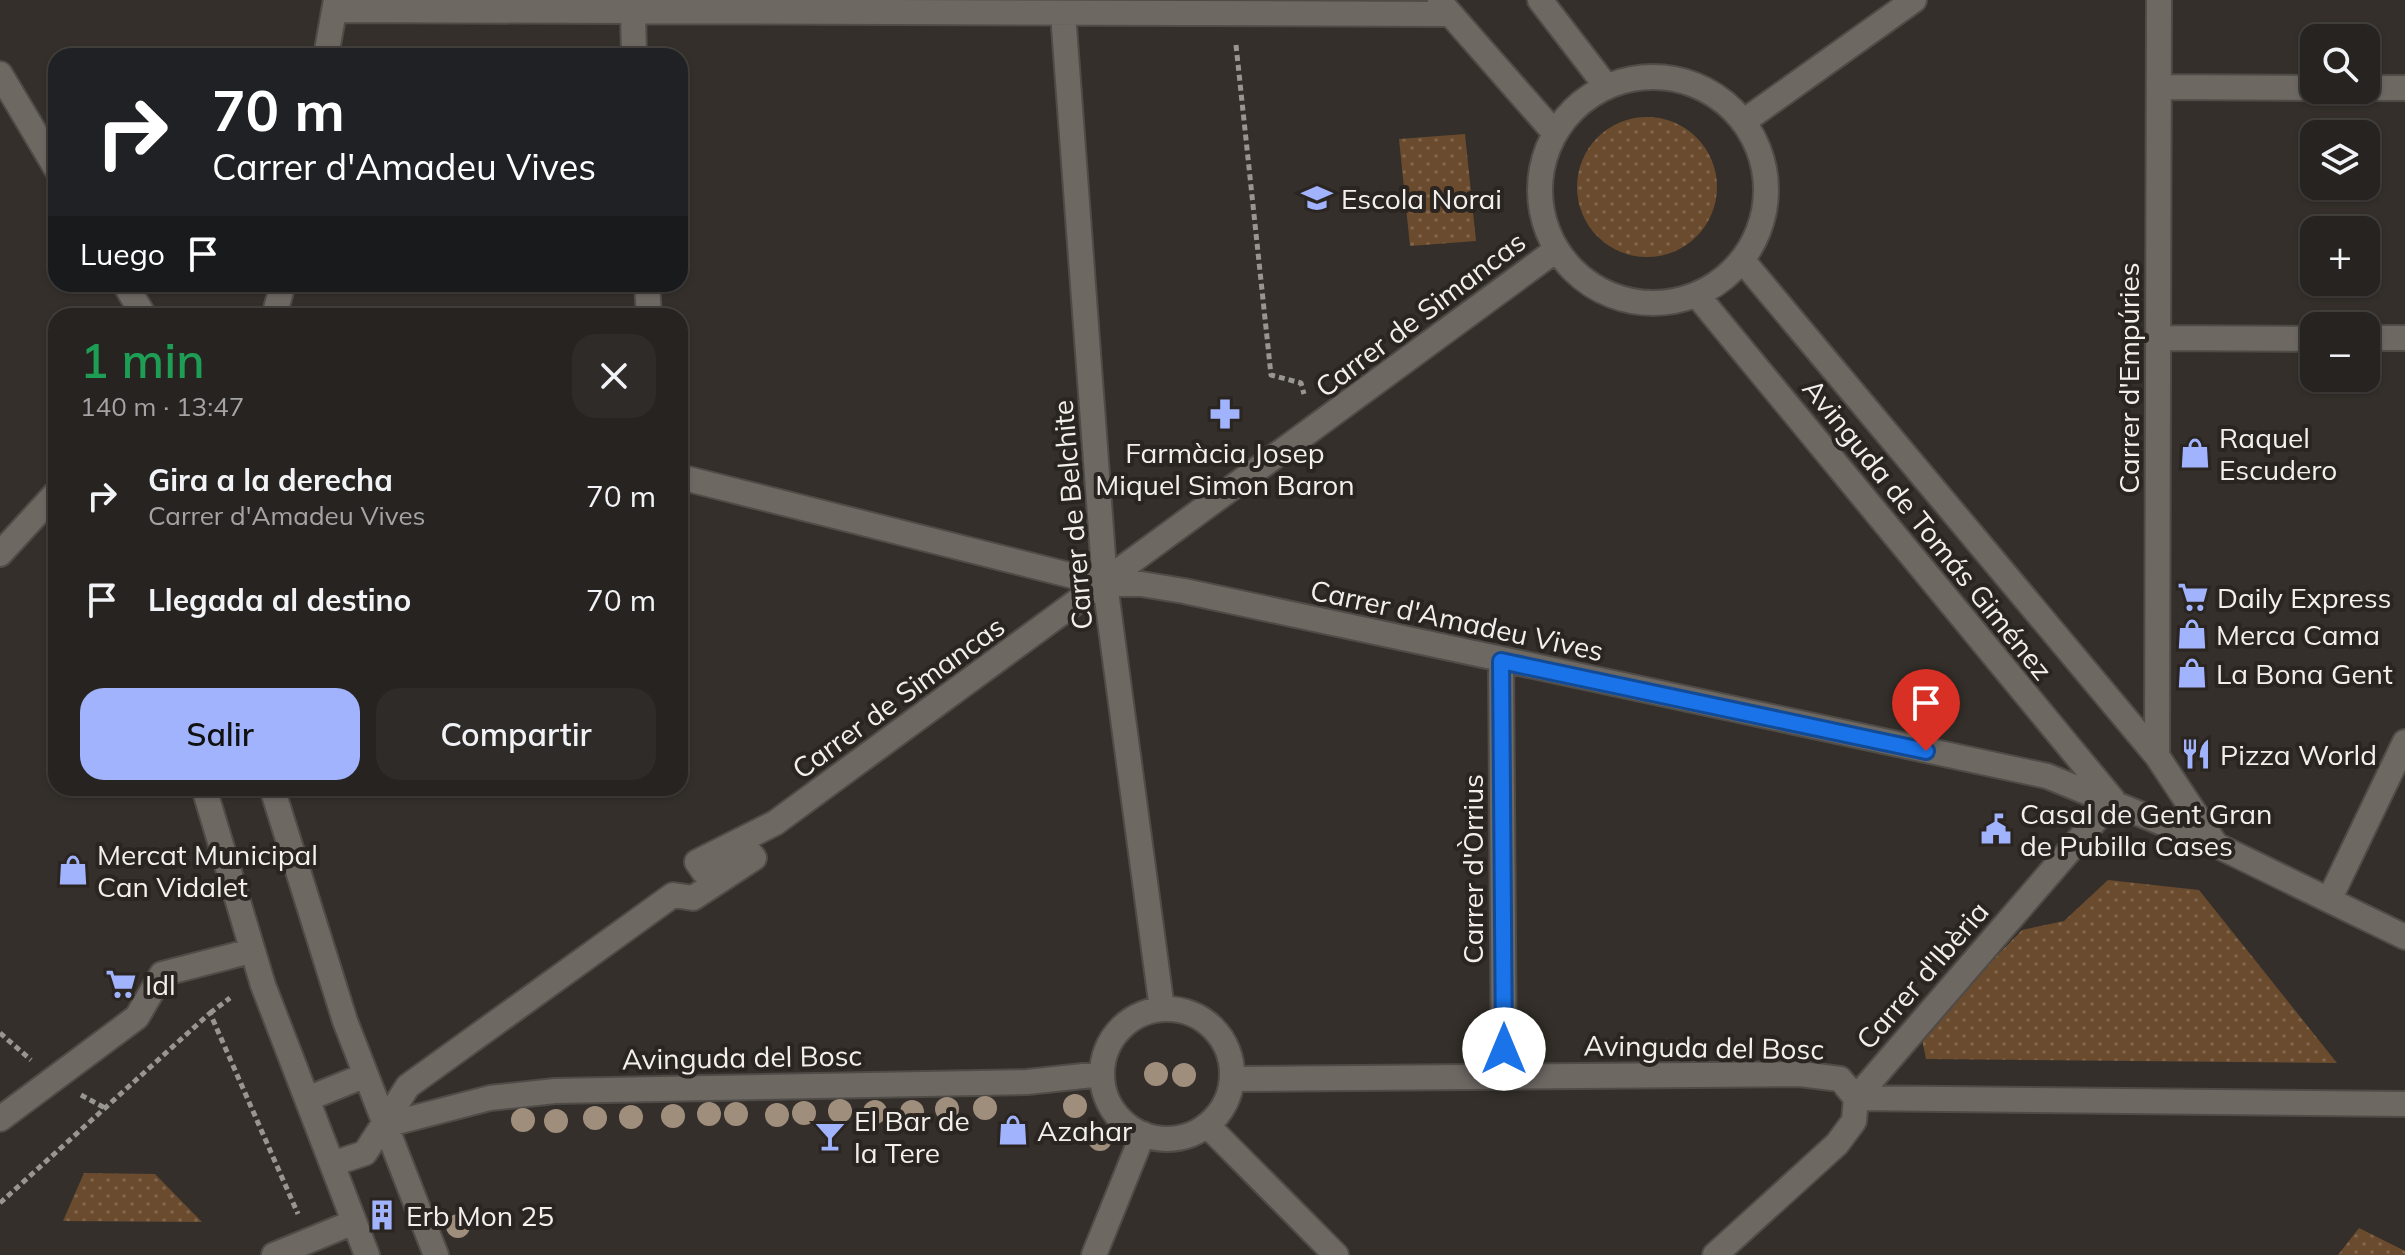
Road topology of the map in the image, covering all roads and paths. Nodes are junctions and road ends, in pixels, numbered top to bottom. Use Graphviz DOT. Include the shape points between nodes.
graph roads {
  1 [pos="1540,0"];
  2 [pos="1914,0"];
  3 [pos="2159,0"];
  4 [pos="335,5"];
  5 [pos="1444,7"];
  6 [pos="633,11"];
  7 [pos="1063,13"];
  8 [pos="1232,14"];
  9 [pos="327,48"];
  10 [pos="634,48"];
  11 [pos="0,74"];
  12 [pos="1606,86"];
  13 [pos="2159,87"];
  14 [pos="2300,88"];
  15 [pos="2380,88"];
  16 [pos="2405,88"];
  17 [pos="1743,122"];
  18 [pos="1553,131"];
  19 [pos="48,155"];
  20 [pos="1556,250"];
  21 [pos="1743,261"];
  22 [pos="1697,295"];
  23 [pos="2158,338"];
  24 [pos="2380,338"];
  25 [pos="2405,338"];
  26 [pos="2300,339"];
  27 [pos="1314,430"];
  28 [pos="688,479"];
  29 [pos="48,502"];
  30 [pos="0,554"];
  31 [pos="1105,584"];
  32 [pos="1501,661"];
  33 [pos="2405,742"];
  34 [pos="2157,756"];
  35 [pos="206,796"];
  36 [pos="275,796"];
  37 [pos="2113,800"];
  38 [pos="2216,845"];
  39 [pos="2330,898"];
  40 [pos="2405,937"];
  41 [pos="251,951"];
  42 [pos="230,998"];
  43 [pos="1162,1009"];
  44 [pos="210,1013"];
  45 [pos="1102,1074"];
  46 [pos="366,1075"];
  47 [pos="1504,1076"];
  48 [pos="1234,1079"];
  49 [pos="1856,1098"];
  50 [pos="307,1099"];
  51 [pos="2405,1104"];
  52 [pos="0,1119"];
  53 [pos="386,1125"];
  54 [pos="1207,1125"];
  55 [pos="1143,1134"];
  56 [pos="332,1164"];
  57 [pos="0,1203"];
  58 [pos="354,1222"];
  59 [pos="309,1240"];
  60 [pos="274,1255"];
  61 [pos="367,1255"];
  62 [pos="436,1255"];
  63 [pos="1094,1255"];
  64 [pos="1336,1255"];
  65 [pos="1715,1255"];
  1 -- 12 [label="street"];
  2 -- 17 [label="street"];
  3 -- 13 [label="street, Carrer d'Empúries"];
  4 -- 6 [label="street"];
  4 -- 9 [label="street"];
  5 -- 8 [label="street"];
  5 -- 18 [label="street"];
  6 -- 7 [label="street"];
  6 -- 10 [label="street"];
  7 -- 8 [label="street"];
  7 -- 31 [label="street, Carrer de Belchite"];
  8 -- 27 [label="path" via="1271,375 1301,383"];
  11 -- 19 [label="street"];
  12 -- 17 [label="street" via="1642,77 1673,78 1704,88 1730,105"];
  12 -- 18 [label="street"];
  13 -- 14 [label="street"];
  13 -- 23 [label="street, Carrer d'Empúries"];
  15 -- 16 [label="street"];
  17 -- 21 [label="street" via="1764,162 1768,197 1760,230"];
  18 -- 20 [label="street" via="1540,183 1543,218"];
  20 -- 22 [label="street" via="1603,292 1634,302"];
  20 -- 27 [label="street, Carrer de Simancas"];
  21 -- 22 [label="street"];
  21 -- 34 [label="street, Avinguda de Tomás Giménez"];
  22 -- 37 [label="street, Avinguda de Tomás Giménez"];
  23 -- 26 [label="street"];
  23 -- 34 [label="street, Carrer d'Empúries"];
  24 -- 25 [label="street"];
  27 -- 31 [label="street, Carrer de Simancas"];
  28 -- 31 [label="street, Carrer d'Amadeu Vives"];
  29 -- 30 [label="street"];
  31 -- 32 [label="street, Carrer d'Amadeu Vives" via="1184,591"];
  31 -- 43 [label="street, Carrer de Belchite"];
  31 -- 53 [label="street, Carrer de Simancas" via="775,823 697,862 704,872 748,850 754,858 693,898 673,895 408,1086"];
  32 -- 37 [label="street, Carrer d'Amadeu Vives" via="2047,776"];
  32 -- 47 [label="street, Carrer d'Òrrius"];
  33 -- 39 [label="street"];
  34 -- 38 [label="street, Avinguda de Tomás Giménez"];
  35 -- 41 [label="street"];
  36 -- 46 [label="street"];
  37 -- 38 [label="street, Carrer d'Amadeu Vives"];
  37 -- 49 [label="street, Carrer d'Ibèria"];
  38 -- 39 [label="street, Carrer d'Amadeu Vives"];
  39 -- 40 [label="street, Carrer d'Amadeu Vives"];
  41 -- 50 [label="street"];
  41 -- 52 [label="street" via="162,974 137,1017"];
  42 -- 44 [label="path"];
  43 -- 45 [label="street" via="1139,1015 1119,1029 1106,1050"];
  43 -- 48 [label="street" via="1187,1012 1208,1023 1223,1041"];
  44 -- 57 [label="path"];
  44 -- 59 [label="path"];
  45 -- 53 [label="street, Avinguda del Bosc" via="1027,1082 555,1091 490,1098"];
  45 -- 55 [label="street" via="1113,1110"];
  46 -- 50 [label="street"];
  46 -- 53 [label="street"];
  47 -- 48 [label="street, Avinguda del Bosc"];
  47 -- 49 [label="street, Avinguda del Bosc" via="1830,1075"];
  48 -- 54 [label="street" via="1226,1101"];
  49 -- 51 [label="street"];
  49 -- 65 [label="street, Carrer d'Ibèria" via="1854,1121 1837,1144"];
  50 -- 56 [label="street"];
  53 -- 56 [label="street, Carrer de Simancas" via="365,1153"];
  53 -- 62 [label="street"];
  54 -- 55 [label="street" via="1187,1135"];
  54 -- 64 [label="street"];
  55 -- 63 [label="street"];
  56 -- 58 [label="street"];
  58 -- 59 [label="street"];
  58 -- 61 [label="street"];
  59 -- 60 [label="street"];
}
